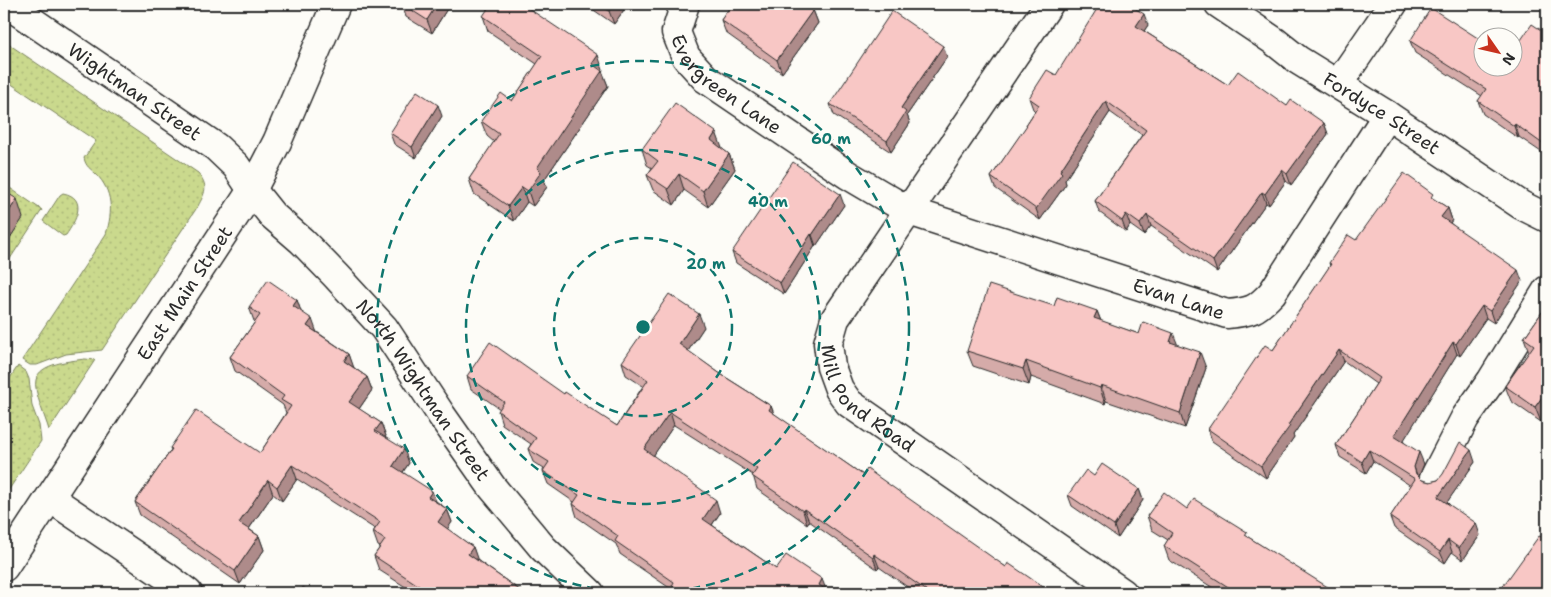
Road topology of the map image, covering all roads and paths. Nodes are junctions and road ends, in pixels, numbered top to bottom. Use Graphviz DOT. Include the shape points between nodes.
graph roads {
  1 [pos="7,4"];
  2 [pos="336,4"];
  3 [pos="685,4"];
  4 [pos="1049,4"];
  5 [pos="1219,4"];
  6 [pos="1393,4"];
  7 [pos="1338,84"];
  8 [pos="1387,115"];
  9 [pos="252,190"];
  10 [pos="909,211"];
  11 [pos="1547,218"];
  12 [pos="1547,290"];
  13 [pos="1434,478"];
  14 [pos="50,498"];
  15 [pos="4,567"];
  16 [pos="188,593"];
  17 [pos="590,593"];
  18 [pos="1123,593"];
  1 -- 9 [label="street, Wightman Street" via="216,146 236,166"];
  2 -- 9 [label="street, East Main Street" via="277,142"];
  3 -- 10 [label="street, Evergreen Lane" via="676,32 686,57 706,79 848,175"];
  4 -- 10 [label="street, Mill Pond Road"];
  5 -- 7 [label="street, Fordyce Street"];
  6 -- 7 [label="street"];
  7 -- 8 [label="street, Fordyce Street"];
  8 -- 10 [label="street, Evan Lane" via="1272,293 1260,306 1246,312 1227,314"];
  8 -- 11 [label="street, Fordyce Street" via="1521,205"];
  9 -- 14 [label="street, East Main Street"];
  9 -- 17 [label="street, North Wightman Street" via="272,215 302,241 384,328 492,487 544,548"];
  10 -- 18 [label="street, Mill Pond Road" via="835,319 828,342 830,367 839,389 850,403"];
  12 -- 13 [label="street" via="1465,418"];
  14 -- 15 [label="street, East Main Street"];
  14 -- 16 [label="street"];
}
